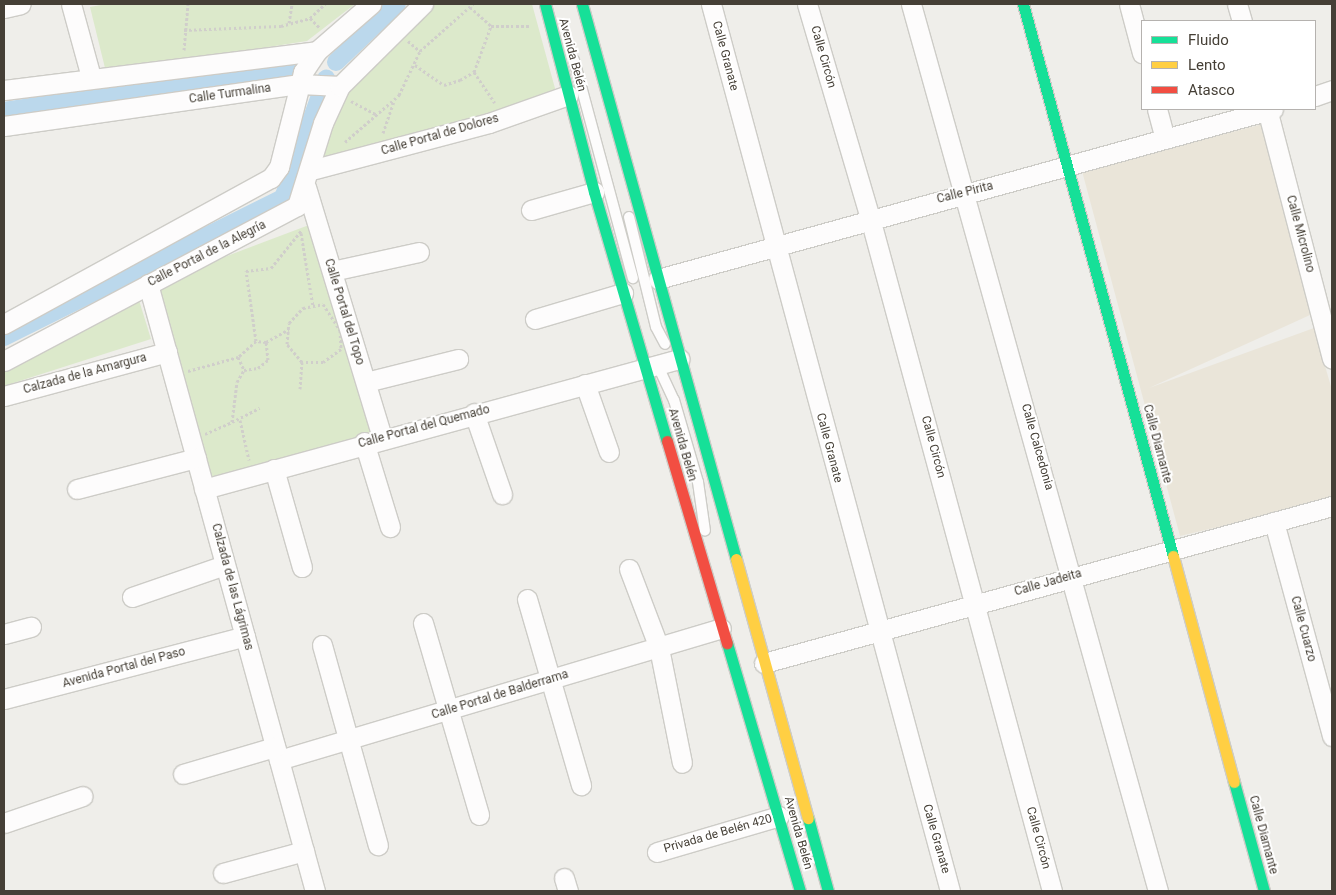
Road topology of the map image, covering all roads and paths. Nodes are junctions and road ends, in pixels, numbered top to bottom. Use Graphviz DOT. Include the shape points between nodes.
graph roads {
  1 [pos="21,4"];
  2 [pos="71,4"];
  3 [pos="188,4"];
  4 [pos="292,4"];
  5 [pos="325,4"];
  6 [pos="371,4"];
  7 [pos="423,4"];
  8 [pos="545,4"];
  9 [pos="573,4"];
  10 [pos="582,4"];
  11 [pos="711,4"];
  12 [pos="807,4"];
  13 [pos="911,4"];
  14 [pos="1022,4"];
  15 [pos="1129,4"];
  16 [pos="1238,4"];
  17 [pos="471,5"];
  18 [pos="4,8"];
  19 [pos="548,16"];
  20 [pos="1242,20"];
  21 [pos="289,23"];
  22 [pos="491,26"];
  23 [pos="184,30"];
  24 [pos="1141,49"];
  25 [pos="317,51"];
  26 [pos="571,52"];
  27 [pos="415,65"];
  28 [pos="184,66"];
  29 [pos="474,72"];
  30 [pos="90,77"];
  31 [pos="300,84"];
  32 [pos="4,90"];
  33 [pos="339,90"];
  34 [pos="1332,90"];
  35 [pos="568,95"];
  36 [pos="1316,96"];
  37 [pos="395,99"];
  38 [pos="1157,110"];
  39 [pos="1266,110"];
  40 [pos="1269,110"];
  41 [pos="377,115"];
  42 [pos="489,122"];
  43 [pos="4,126"];
  44 [pos="1165,139"];
  45 [pos="341,146"];
  46 [pos="377,153"];
  47 [pos="1069,167"];
  48 [pos="308,178"];
  49 [pos="594,192"];
  50 [pos="965,193"];
  51 [pos="531,210"];
  52 [pos="870,218"];
  53 [pos="777,246"];
  54 [pos="419,252"];
  55 [pos="332,271"];
  56 [pos="658,279"];
  57 [pos="148,284"];
  58 [pos="623,293"];
  59 [pos="312,306"];
  60 [pos="535,319"];
  61 [pos="4,324"];
  62 [pos="289,329"];
  63 [pos="256,341"];
  64 [pos="266,342"];
  65 [pos="167,352"];
  66 [pos="238,358"];
  67 [pos="458,359"];
  68 [pos="1332,359"];
  69 [pos="4,361"];
  70 [pos="302,362"];
  71 [pos="664,362"];
  72 [pos="244,370"];
  73 [pos="173,375"];
  74 [pos="366,382"];
  75 [pos="585,384"];
  76 [pos="300,389"];
  77 [pos="4,396"];
  78 [pos="260,408"];
  79 [pos="474,413"];
  80 [pos="240,420"];
  81 [pos="232,422"];
  82 [pos="382,437"];
  83 [pos="364,442"];
  84 [pos="193,450"];
  85 [pos="609,452"];
  86 [pos="274,469"];
  87 [pos="253,475"];
  88 [pos="77,489"];
  89 [pos="204,489"];
  90 [pos="502,494"];
  91 [pos="1332,506"];
  92 [pos="1274,522"];
  93 [pos="390,526"];
  94 [pos="1170,550"];
  95 [pos="225,566"];
  96 [pos="302,567"];
  97 [pos="630,569"];
  98 [pos="1073,575"];
  99 [pos="132,597"];
  100 [pos="527,599"];
  101 [pos="976,604"];
  102 [pos="422,623"];
  103 [pos="30,627"];
  104 [pos="721,628"];
  105 [pos="877,631"];
  106 [pos="4,634"];
  107 [pos="245,636"];
  108 [pos="322,645"];
  109 [pos="659,648"];
  110 [pos="764,663"];
  111 [pos="550,679"];
  112 [pos="4,699"];
  113 [pos="449,712"];
  114 [pos="1332,736"];
  115 [pos="347,741"];
  116 [pos="277,754"];
  117 [pos="682,763"];
  118 [pos="182,774"];
  119 [pos="581,785"];
  120 [pos="83,796"];
  121 [pos="479,815"];
  122 [pos="779,816"];
  123 [pos="4,823"];
  124 [pos="378,845"];
  125 [pos="304,852"];
  126 [pos="657,852"];
  127 [pos="223,873"];
  128 [pos="315,891"];
  129 [pos="800,891"];
  130 [pos="807,891"];
  131 [pos="819,891"];
  132 [pos="828,891"];
  133 [pos="950,891"];
  134 [pos="1052,891"];
  135 [pos="1158,891"];
  136 [pos="1264,891"];
  1 -- 18 [label="street"];
  2 -- 30 [label="street"];
  3 -- 23 [label="path"];
  4 -- 21 [label="path"];
  5 -- 21 [label="path" via="310,18"];
  6 -- 25 [label="street"];
  7 -- 33 [label="street"];
  8 -- 19 [label="main road, Avenida Belén"];
  9 -- 71 [label="lane" via="628,202 631,236"];
  10 -- 56 [label="main road, Avenida Belén"];
  11 -- 53 [label="street, Calle Granate"];
  12 -- 52 [label="street, Calle Circón"];
  13 -- 50 [label="street, Calle Calcedonia"];
  14 -- 47 [label="main road, Calle Diamante"];
  15 -- 24 [label="street"];
  16 -- 20 [label="street"];
  17 -- 22 [label="path"];
  17 -- 27 [label="path" via="420,51"];
  19 -- 22 [label="path" via="533,26"];
  19 -- 35 [label="main road, Avenida Belén"];
  21 -- 23 [label="path"];
  22 -- 29 [label="path"];
  23 -- 28 [label="path"];
  25 -- 28 [label="street"];
  25 -- 31 [label="street"];
  26 -- 71 [label="lane"];
  27 -- 29 [label="path" via="444,85"];
  27 -- 37 [label="path"];
  28 -- 30 [label="street"];
  29 -- 42 [label="path" via="496,103"];
  30 -- 32 [label="street"];
  31 -- 33 [label="street, Calle Turmalina"];
  31 -- 43 [label="street, Calle Turmalina"];
  31 -- 61 [label="street" via="280,167 271,178"];
  33 -- 41 [label="path"];
  33 -- 48 [label="street, Calle Portal de la Alegría" via="323,123"];
  34 -- 36 [label="street"];
  35 -- 42 [label="street, Calle Portal de Dolores"];
  35 -- 49 [label="main road, Avenida Belén"];
  37 -- 41 [label="path"];
  37 -- 46 [label="path"];
  38 -- 44 [label="street"];
  39 -- 44 [label="street, Calle Pirita"];
  40 -- 68 [label="street, Calle Microlino"];
  41 -- 45 [label="path"];
  42 -- 46 [label="street, Calle Portal de Dolores"];
  44 -- 47 [label="street, Calle Pirita"];
  46 -- 48 [label="street, Calle Portal de Dolores"];
  47 -- 50 [label="street, Calle Pirita"];
  47 -- 94 [label="main road, Calle Diamante"];
  48 -- 55 [label="street, Calle Portal del Topo"];
  48 -- 57 [label="street, Calle Portal de la Alegría" via="302,200 287,213"];
  49 -- 51 [label="street"];
  49 -- 58 [label="main road, Avenida Belén"];
  50 -- 52 [label="street, Calle Pirita"];
  50 -- 98 [label="street, Calle Calcedonia"];
  52 -- 53 [label="street, Calle Pirita"];
  52 -- 101 [label="street, Calle Circón"];
  53 -- 56 [label="street, Calle Pirita"];
  53 -- 105 [label="street, Calle Granate"];
  54 -- 55 [label="street"];
  55 -- 74 [label="street, Calle Portal del Topo"];
  56 -- 71 [label="main road, Avenida Belén"];
  57 -- 65 [label="street, Calzada de las Lágrimas"];
  57 -- 69 [label="street, Calle Portal de la Alegría"];
  58 -- 60 [label="street"];
  58 -- 71 [label="main road, Avenida Belén"];
  59 -- 62 [label="path" via="303,308"];
  59 -- 63 [label="path" via="300,252 301,231 271,268 246,271"];
  59 -- 70 [label="path" via="323,304 334,318 341,349 323,362"];
  62 -- 64 [label="path"];
  62 -- 70 [label="path" via="287,344"];
  63 -- 64 [label="path"];
  63 -- 66 [label="path"];
  64 -- 72 [label="path" via="268,360 258,368"];
  65 -- 73 [label="street, Calzada de las Lágrimas"];
  65 -- 77 [label="street, Calzada de la Amargura"];
  66 -- 72 [label="path"];
  66 -- 73 [label="path"];
  67 -- 74 [label="street"];
  70 -- 76 [label="path"];
  71 -- 75 [label="street, Calle Portal del Quemado"];
  71 -- 104 [label="main road, Avenida Belén"];
  71 -- 110 [label="main road, Avenida Belén"];
  71 -- 130 [label="lane" via="700,492 706,538"];
  71 -- 131 [label="lane"];
  72 -- 81 [label="path" via="237,382"];
  73 -- 84 [label="street, Calzada de las Lágrimas"];
  74 -- 82 [label="street, Calle Portal del Topo"];
  75 -- 79 [label="street, Calle Portal del Quemado"];
  75 -- 85 [label="street"];
  78 -- 80 [label="path"];
  79 -- 82 [label="street, Calle Portal del Quemado"];
  79 -- 90 [label="street"];
  80 -- 81 [label="path"];
  80 -- 87 [label="path"];
  81 -- 84 [label="path"];
  82 -- 83 [label="street, Calle Portal del Quemado"];
  83 -- 86 [label="street, Calle Portal del Quemado"];
  83 -- 93 [label="street"];
  84 -- 88 [label="street"];
  84 -- 89 [label="street, Calzada de las Lágrimas"];
  86 -- 87 [label="street, Calle Portal del Quemado"];
  86 -- 96 [label="street"];
  87 -- 89 [label="street, Calle Portal del Quemado"];
  89 -- 95 [label="street, Calzada de las Lágrimas"];
  91 -- 92 [label="street, Calle Jadeita"];
  92 -- 94 [label="street, Calle Jadeita"];
  92 -- 114 [label="street, Calle Cuarzo"];
  94 -- 98 [label="street, Calle Jadeita"];
  94 -- 136 [label="main road, Calle Diamante"];
  95 -- 99 [label="street"];
  95 -- 107 [label="street, Calzada de las Lágrimas"];
  97 -- 109 [label="street"];
  98 -- 101 [label="street, Calle Jadeita"];
  98 -- 135 [label="street, Calle Calcedonia"];
  100 -- 111 [label="street"];
  101 -- 105 [label="street, Calle Jadeita"];
  101 -- 134 [label="street, Calle Circón"];
  102 -- 113 [label="street"];
  103 -- 106 [label="street"];
  104 -- 109 [label="street, Calle Portal de Balderrama"];
  104 -- 122 [label="main road, Avenida Belén"];
  105 -- 110 [label="street, Calle Jadeita"];
  105 -- 133 [label="street, Calle Granate"];
  107 -- 112 [label="street, Avenida Portal del Paso"];
  107 -- 116 [label="street, Calzada de las Lágrimas"];
  108 -- 115 [label="street"];
  109 -- 111 [label="street, Calle Portal de Balderrama"];
  109 -- 117 [label="street"];
  110 -- 132 [label="main road, Avenida Belén"];
  111 -- 113 [label="street, Calle Portal de Balderrama"];
  111 -- 119 [label="street"];
  113 -- 115 [label="street, Calle Portal de Balderrama"];
  113 -- 121 [label="street"];
  115 -- 116 [label="street, Calle Portal de Balderrama"];
  115 -- 124 [label="street"];
  116 -- 118 [label="street, Calle Portal de Balderrama"];
  116 -- 125 [label="street, Calzada de las Lágrimas"];
  120 -- 123 [label="street"];
  122 -- 126 [label="street, Privada de Belén 420"];
  122 -- 129 [label="main road, Avenida Belén"];
  125 -- 127 [label="street"];
  125 -- 128 [label="street, Calzada de las Lágrimas"];
}
